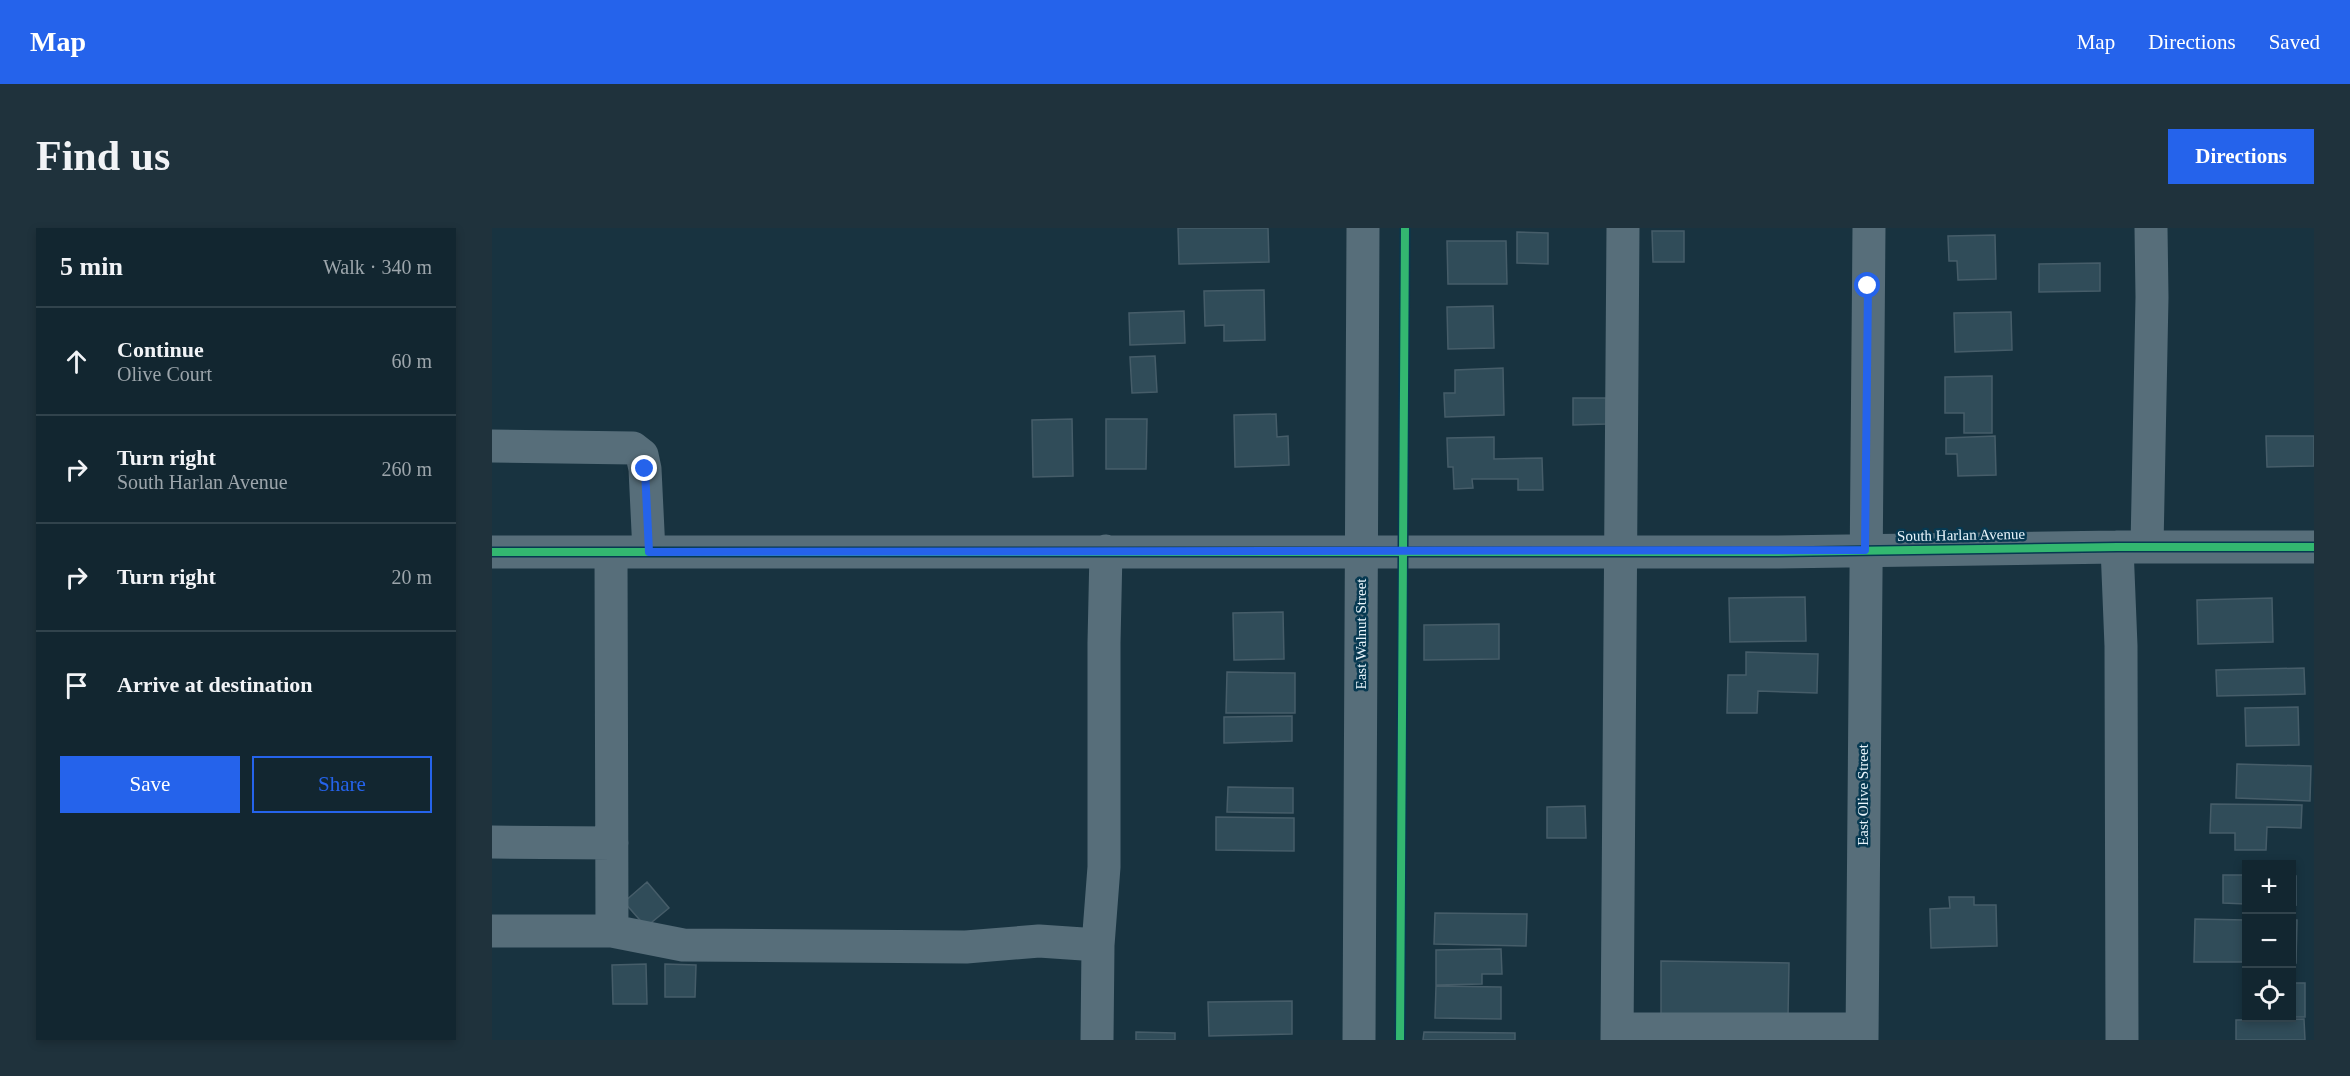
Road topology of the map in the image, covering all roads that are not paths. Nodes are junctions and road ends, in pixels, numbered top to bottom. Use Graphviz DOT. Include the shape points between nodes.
graph roads {
  1 [pos="1363,228"];
  2 [pos="1623,228"];
  3 [pos="1869,228"];
  4 [pos="2151,228"];
  5 [pos="492,446"];
  6 [pos="2132,547"];
  7 [pos="2314,547"];
  8 [pos="1865,550"];
  9 [pos="1106,551"];
  10 [pos="1361,551"];
  11 [pos="492,552"];
  12 [pos="611,552"];
  13 [pos="649,552"];
  14 [pos="1620,552"];
  15 [pos="492,843"];
  16 [pos="612,843"];
  17 [pos="492,931"];
  18 [pos="612,931"];
  19 [pos="1098,945"];
  20 [pos="1618,1034"];
  21 [pos="1862,1034"];
  22 [pos="1097,1040"];
  23 [pos="1359,1040"];
  24 [pos="2122,1040"];
  1 -- 10 [label="street, East Walnut Street"];
  2 -- 14 [label="street"];
  3 -- 8 [label="street, East Olive Street"];
  4 -- 6 [label="street" via="2152,297"];
  5 -- 13 [label="street" via="633,447 642,455 645,469"];
  6 -- 7 [label="street, South Harlan Avenue"];
  6 -- 8 [label="street, South Harlan Avenue"];
  6 -- 24 [label="street" via="2121,646"];
  8 -- 14 [label="street, South Harlan Avenue"];
  8 -- 21 [label="street, East Olive Street"];
  9 -- 10 [label="street, South Harlan Avenue"];
  9 -- 13 [label="street, South Harlan Avenue"];
  9 -- 19 [label="street" via="1104,867"];
  10 -- 14 [label="street, South Harlan Avenue"];
  10 -- 23 [label="street, East Walnut Street"];
  11 -- 12 [label="street, South Harlan Avenue"];
  12 -- 13 [label="street, South Harlan Avenue"];
  12 -- 16 [label="street"];
  14 -- 20 [label="street"];
  15 -- 16 [label="street"];
  16 -- 18 [label="street"];
  17 -- 18 [label="street"];
  18 -- 19 [label="street" via="683,945 966,946 1039,941"];
  19 -- 22 [label="street"];
  20 -- 21 [label="street"];
}
